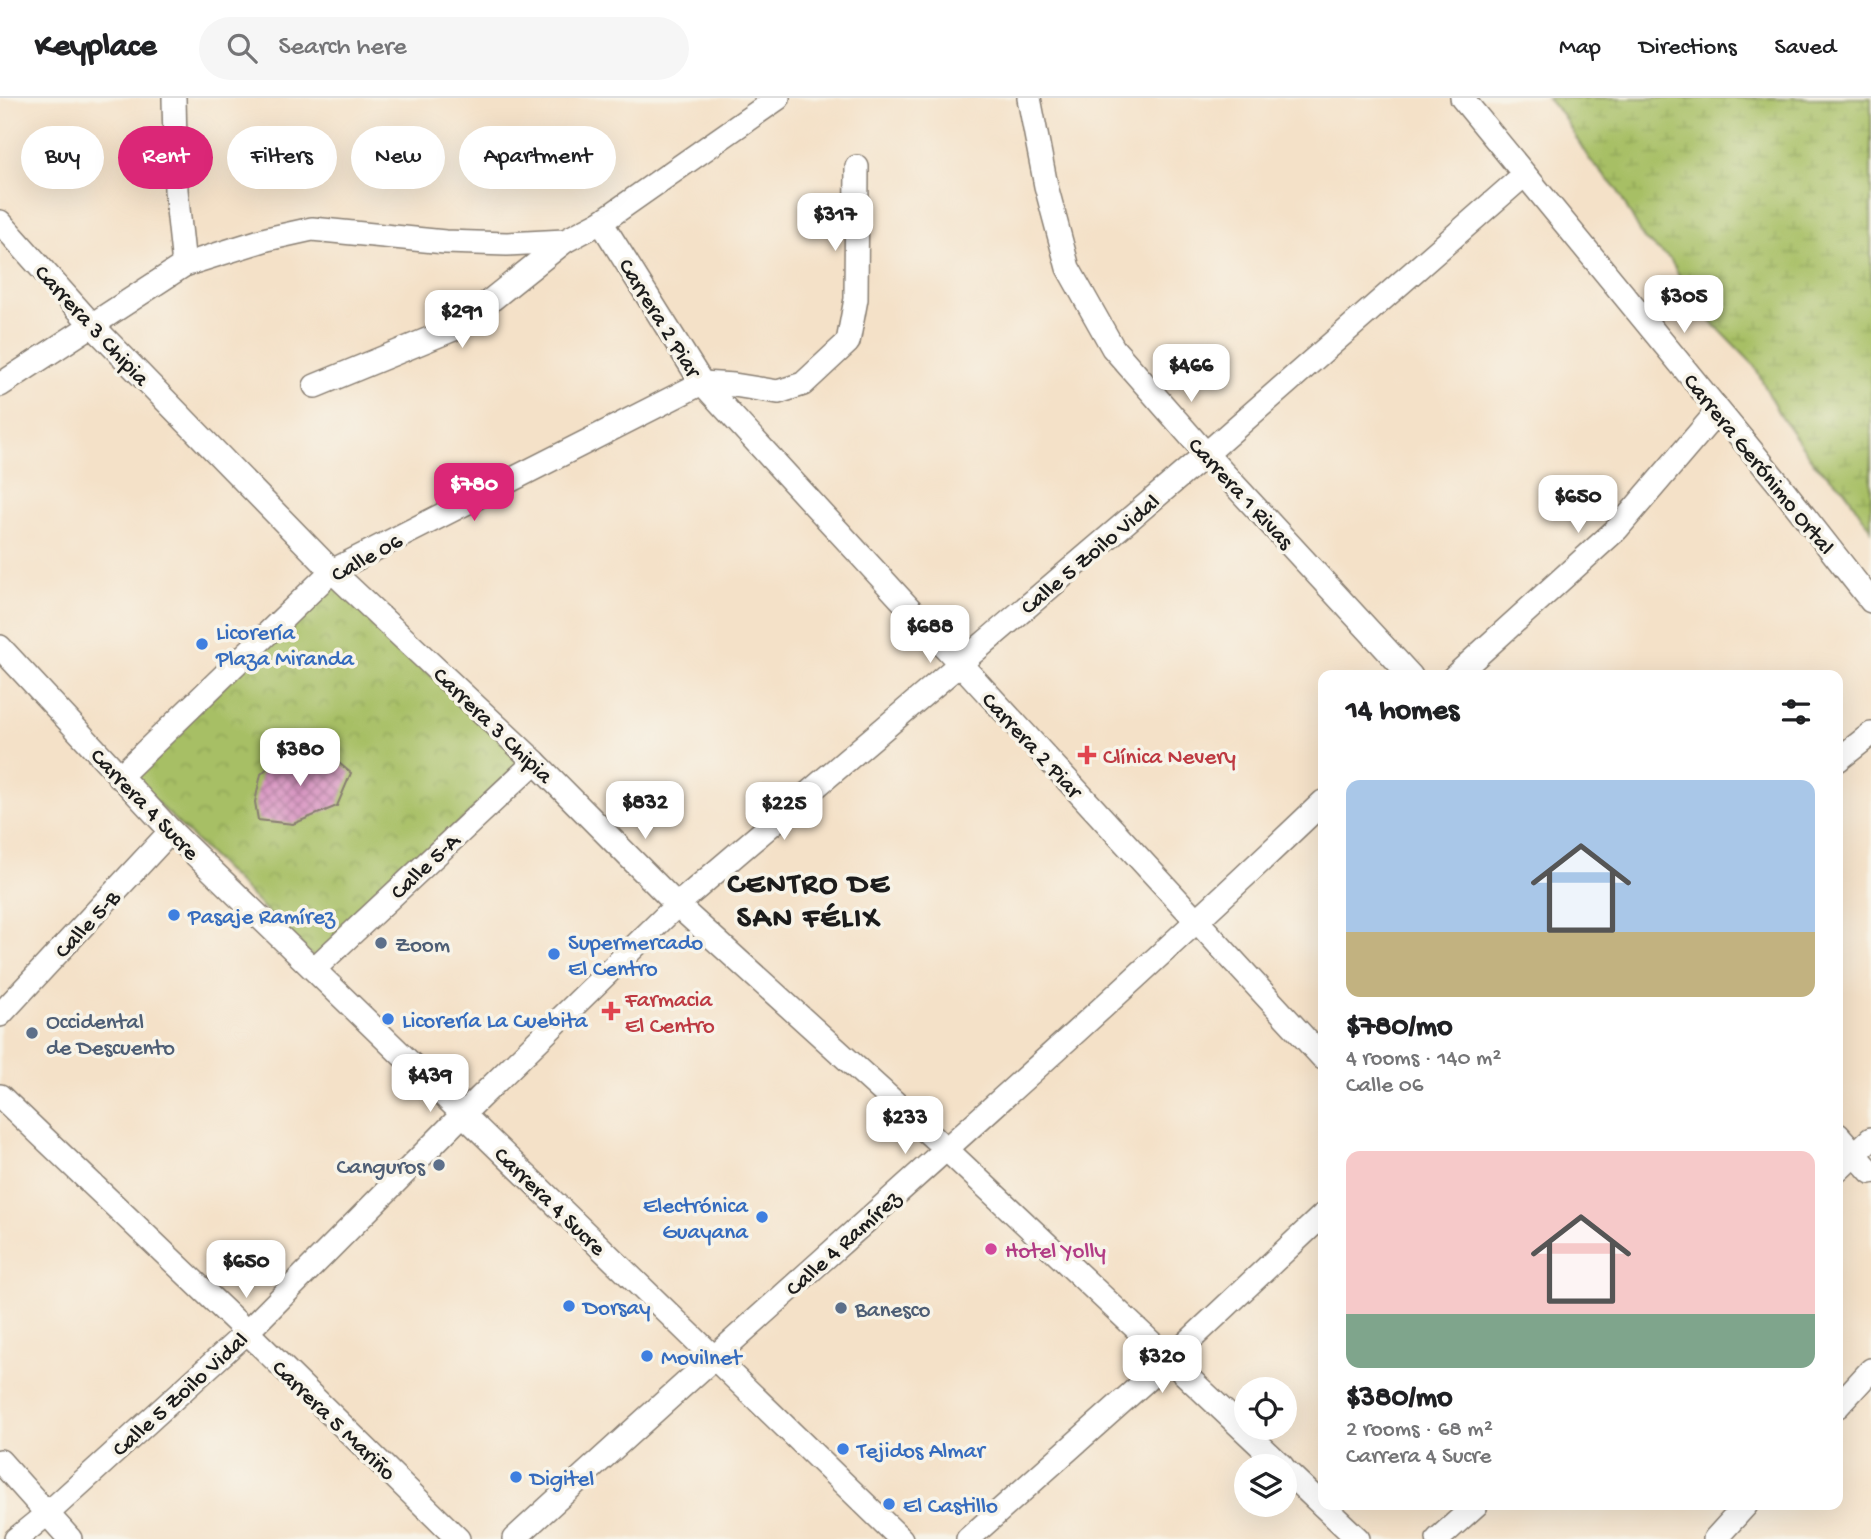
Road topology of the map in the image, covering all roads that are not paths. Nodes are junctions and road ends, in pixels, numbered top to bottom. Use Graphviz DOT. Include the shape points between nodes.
graph roads {
  1 [pos="174,98"];
  2 [pos="778,98"];
  3 [pos="1029,98"];
  4 [pos="1462,98"];
  5 [pos="857,167"];
  6 [pos="1524,175"];
  7 [pos="0,222"];
  8 [pos="601,222"];
  9 [pos="565,241"];
  10 [pos="184,265"];
  11 [pos="92,325"];
  12 [pos="702,383"];
  13 [pos="0,385"];
  14 [pos="315,386"];
  15 [pos="1718,411"];
  16 [pos="1206,454"];
  17 [pos="332,571"];
  18 [pos="1871,601"];
  19 [pos="0,647"];
  20 [pos="958,663"];
  21 [pos="1405,670"];
  22 [pos="1462,670"];
  23 [pos="1871,734"];
  24 [pos="1843,756"];
  25 [pos="535,762"];
  26 [pos="119,777"];
  27 [pos="1318,807"];
  28 [pos="171,831"];
  29 [pos="677,905"];
  30 [pos="1197,921"];
  31 [pos="314,969"];
  32 [pos="0,1015"];
  33 [pos="1318,1053"];
  34 [pos="0,1096"];
  35 [pos="462,1115"];
  36 [pos="1843,1137"];
  37 [pos="1863,1147"];
  38 [pos="946,1149"];
  39 [pos="1843,1165"];
  40 [pos="1871,1171"];
  41 [pos="1318,1220"];
  42 [pos="247,1332"];
  43 [pos="714,1356"];
  44 [pos="1170,1359"];
  45 [pos="1871,1370"];
  46 [pos="1843,1401"];
  47 [pos="1268,1454"];
  48 [pos="0,1461"];
  49 [pos="1297,1481"];
  50 [pos="1318,1501"];
  51 [pos="1327,1510"];
  52 [pos="1470,1510"];
  53 [pos="1741,1510"];
  54 [pos="48,1513"];
  55 [pos="16,1539"];
  56 [pos="69,1539"];
  57 [pos="458,1539"];
  58 [pos="514,1539"];
  59 [pos="901,1539"];
  60 [pos="968,1539"];
  61 [pos="1358,1539"];
  62 [pos="1438,1539"];
  63 [pos="1715,1539"];
  1 -- 10 [label="street" via="176,190"];
  2 -- 8 [label="street"];
  3 -- 16 [label="street, Carrera 1 Rivas" via="1068,268 1113,348"];
  4 -- 6 [label="street, Carrera Gerónimo Ortal"];
  5 -- 12 [label="street" via="856,299 848,342 803,384 778,392"];
  6 -- 15 [label="street, Carrera Gerónimo Ortal"];
  6 -- 16 [label="street, Calle 5 Zoilo Vidal"];
  7 -- 11 [label="street, Carrera 3 Chipia"];
  8 -- 9 [label="street"];
  8 -- 12 [label="street, Carrera 2 Piar"];
  9 -- 10 [label="street" via="445,242 312,229"];
  9 -- 14 [label="street" via="456,328"];
  10 -- 11 [label="street"];
  11 -- 13 [label="street"];
  11 -- 17 [label="street, Carrera 3 Chipia"];
  12 -- 17 [label="street, Calle 06"];
  12 -- 20 [label="street, Carrera 2 Piar"];
  15 -- 18 [label="street, Carrera Gerónimo Ortal"];
  15 -- 22 [label="street" via="1617,529"];
  16 -- 20 [label="street, Calle 5 Zoilo Vidal"];
  16 -- 21 [label="street, Carrera 1 Rivas"];
  17 -- 25 [label="street, Carrera 3 Chipia"];
  17 -- 26 [label="street, Calle 06"];
  19 -- 26 [label="street, Carrera 4 Sucre"];
  20 -- 29 [label="street, Calle 5 Zoilo Vidal"];
  20 -- 30 [label="street, Carrera 2 Piar"];
  23 -- 24 [label="street"];
  25 -- 29 [label="street, Carrera 3 Chipia"];
  25 -- 31 [label="street, Calle 5-A"];
  26 -- 28 [label="street, Carrera 4 Sucre"];
  27 -- 30 [label="street, Calle 4 Ramírez"];
  28 -- 31 [label="street, Carrera 4 Sucre"];
  28 -- 32 [label="street, Calle 5-B"];
  29 -- 35 [label="street, Calle 5 Zoilo Vidal"];
  29 -- 38 [label="street, Carrera 3 Chipia"];
  30 -- 33 [label="street, Carrera 2 Piar"];
  30 -- 38 [label="street, Calle 4 Ramírez"];
  31 -- 35 [label="street, Carrera 4 Sucre"];
  34 -- 42 [label="street, Carrera 5 Mariño"];
  35 -- 42 [label="street, Calle 5 Zoilo Vidal"];
  35 -- 43 [label="street, Carrera 4 Sucre"];
  36 -- 37 [label="street"];
  37 -- 39 [label="street"];
  37 -- 40 [label="street"];
  38 -- 43 [label="street, Calle 4 Ramírez"];
  38 -- 44 [label="street, Carrera 3 Chipia"];
  41 -- 44 [label="street"];
  42 -- 54 [label="street, Calle 5 Zoilo Vidal"];
  42 -- 57 [label="street, Carrera 5 Mariño"];
  43 -- 58 [label="street, Calle 4 Ramírez"];
  43 -- 59 [label="street, Carrera 4 Sucre"];
  44 -- 47 [label="street, Carrera 3 Chipia"];
  44 -- 60 [label="street"];
  45 -- 46 [label="street"];
  48 -- 54 [label="street"];
  49 -- 50 [label="street, Carrera 3 Chipia"];
  51 -- 61 [label="street, Carrera 3 Chipia"];
  52 -- 62 [label="street"];
  53 -- 63 [label="street"];
  54 -- 55 [label="street, Calle 5 Zoilo Vidal"];
  54 -- 56 [label="street"];
}
